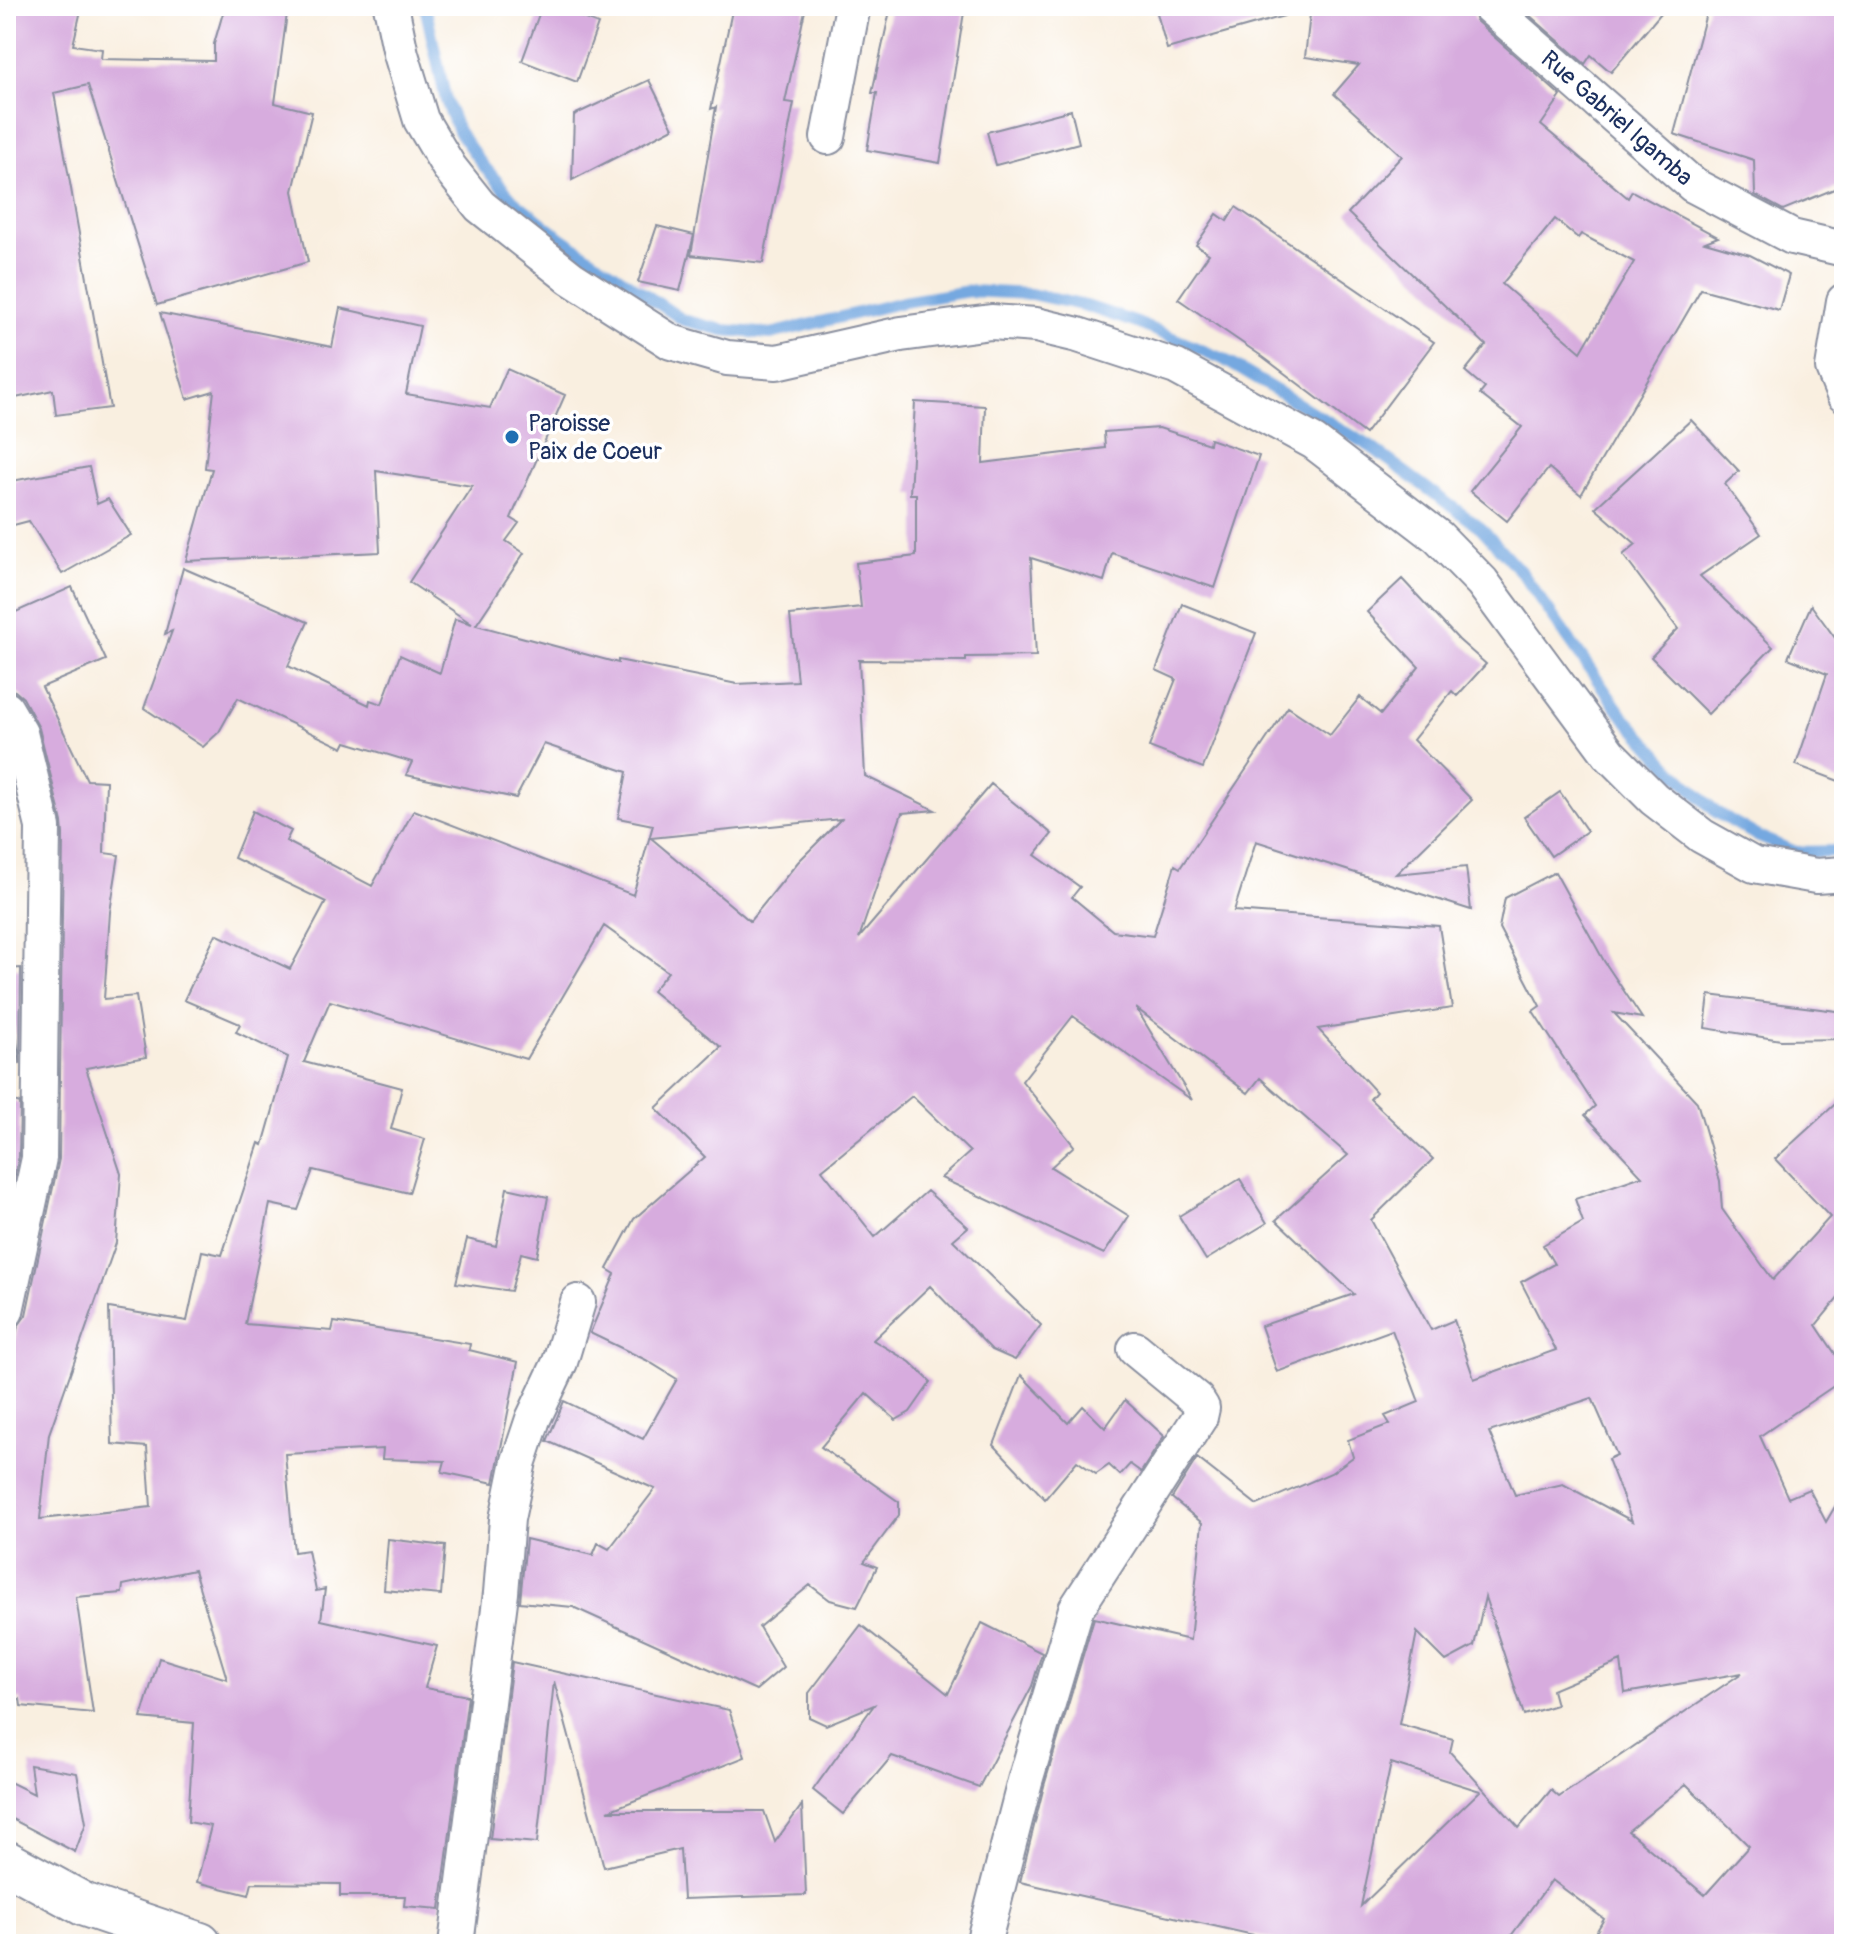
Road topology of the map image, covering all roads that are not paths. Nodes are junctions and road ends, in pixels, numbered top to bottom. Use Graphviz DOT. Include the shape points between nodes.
graph roads {
  1 [pos="391,6"];
  2 [pos="853,6"];
  3 [pos="1489,6"];
  4 [pos="828,137"];
  5 [pos="1844,249"];
  6 [pos="1844,301"];
  7 [pos="1844,395"];
  8 [pos="6,709"];
  9 [pos="1844,874"];
  10 [pos="578,1302"];
  11 [pos="6,1311"];
  12 [pos="1135,1349"];
  13 [pos="6,1862"];
  14 [pos="200,1944"];
  15 [pos="456,1944"];
  16 [pos="983,1944"];
  1 -- 9 [label="street" via="421,120 480,206 571,278 671,342 727,358 777,362 901,334 991,322 1078,335 1176,367 1314,442 1438,537 1482,582 1609,754 1654,799 1754,865 1816,876"];
  2 -- 4 [label="street"];
  3 -- 5 [label="street, Rue Gabriel Igamba" via="1693,185 1792,237"];
  6 -- 7 [label="street" via="1833,368"];
  8 -- 11 [label="street" via="20,733 43,827 39,1158"];
  10 -- 15 [label="street" via="519,1461 507,1519"];
  12 -- 16 [label="street" via="1197,1400 1200,1417 1076,1609"];
  13 -- 14 [label="street" via="85,1905"];
}
